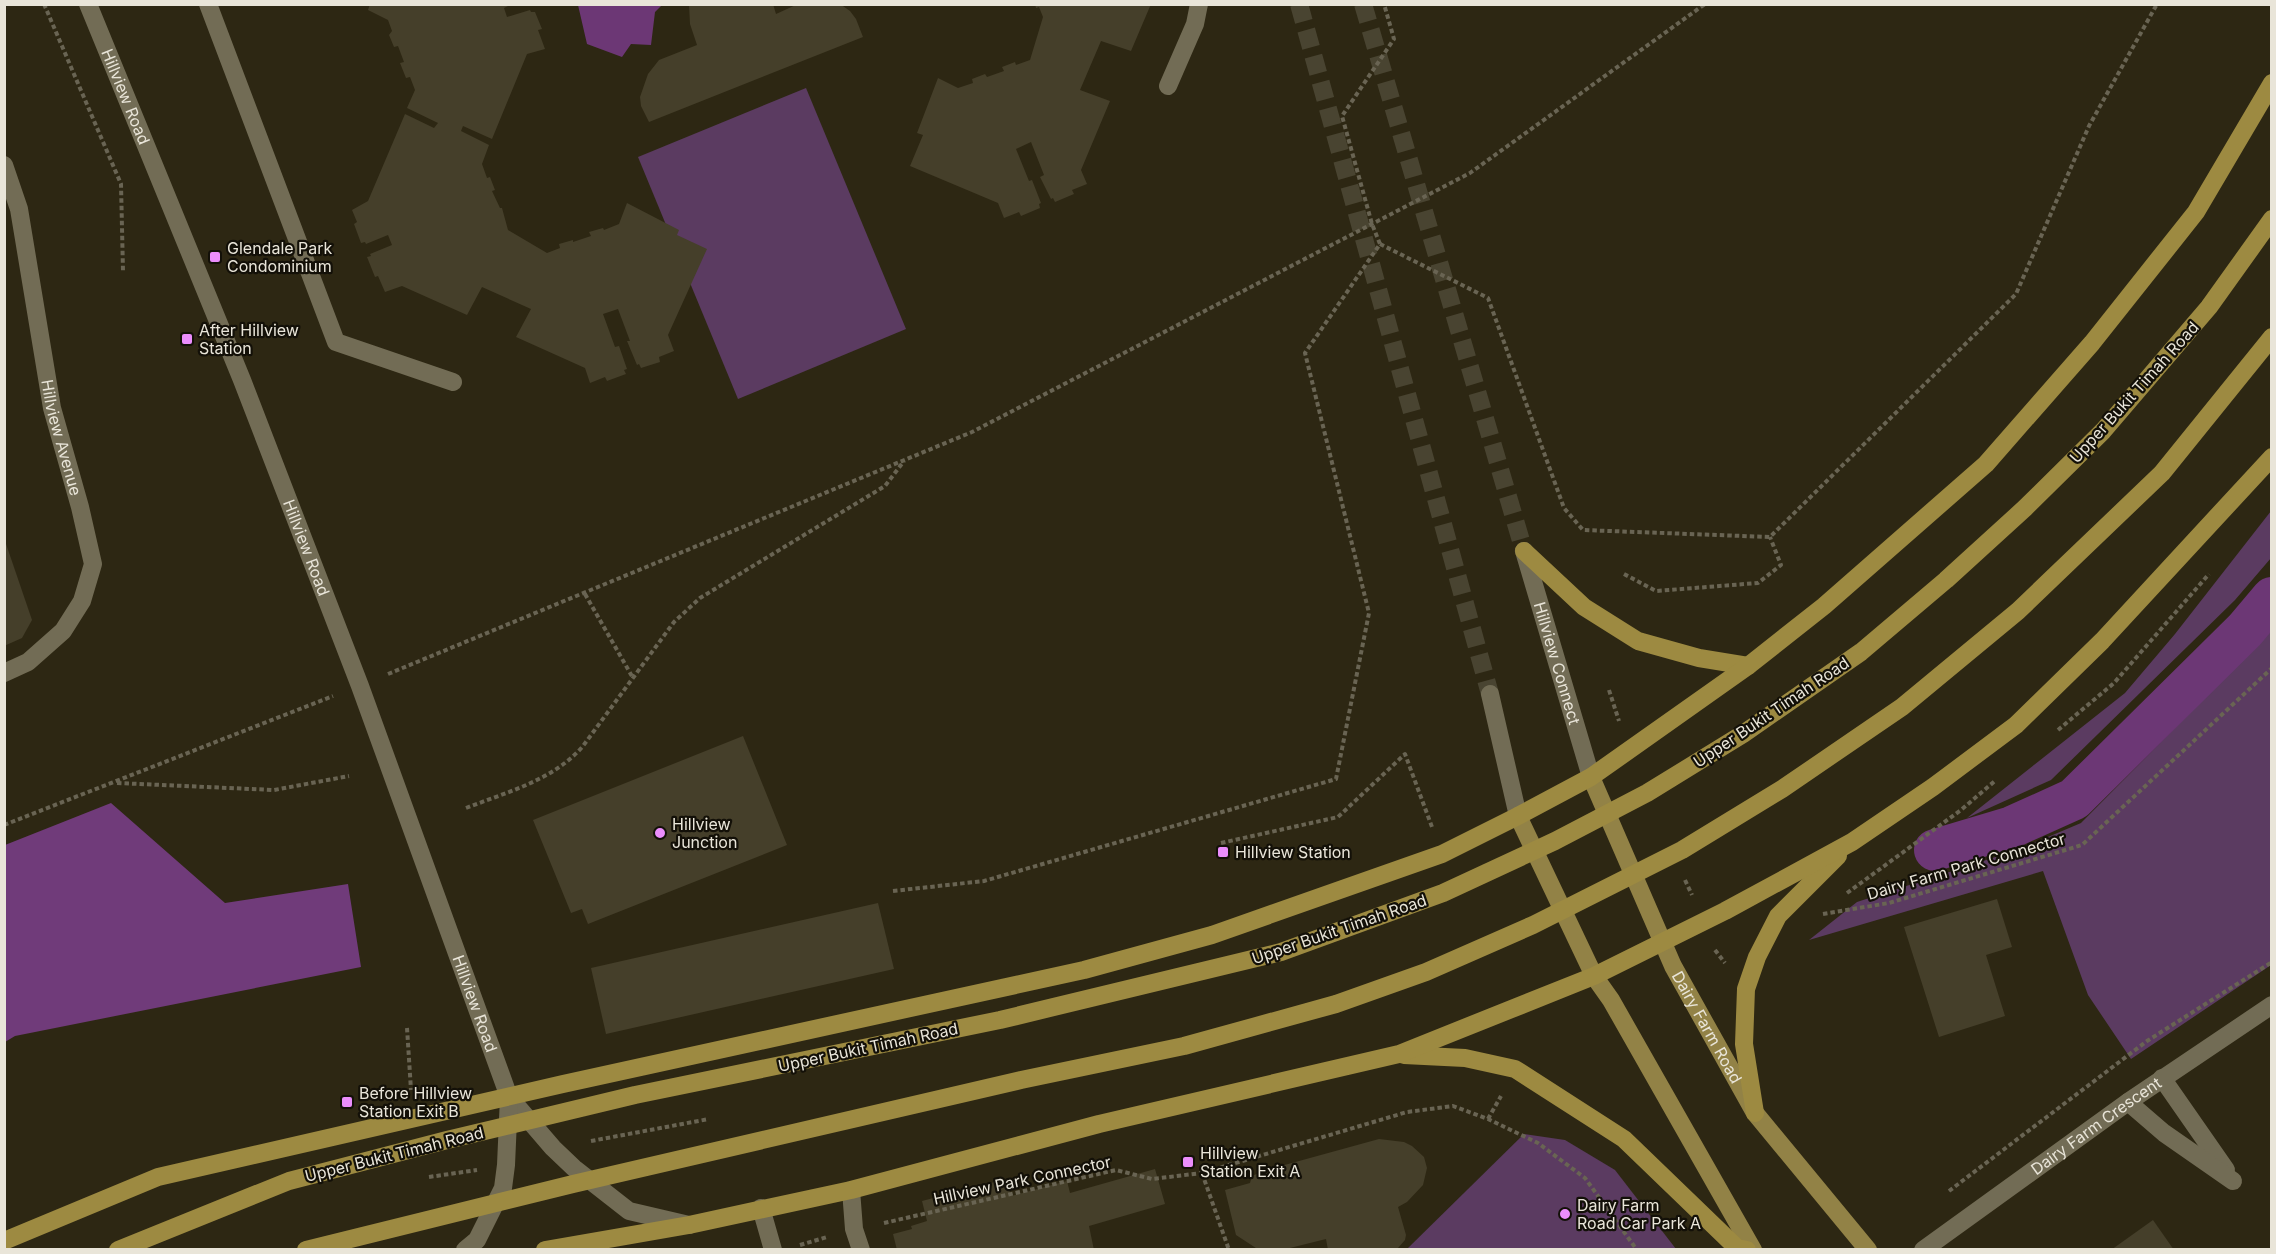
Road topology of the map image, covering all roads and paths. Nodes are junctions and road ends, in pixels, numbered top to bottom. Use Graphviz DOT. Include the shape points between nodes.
graph roads {
  1 [pos="44,4"];
  2 [pos="87,4"];
  3 [pos="208,4"];
  4 [pos="1199,4"];
  5 [pos="1384,4"];
  6 [pos="1705,4"];
  7 [pos="2157,4"];
  8 [pos="2271,83"];
  9 [pos="1168,87"];
  10 [pos="4,165"];
  11 [pos="2271,219"];
  12 [pos="1372,224"];
  13 [pos="1380,244"];
  14 [pos="123,271"];
  15 [pos="2271,338"];
  16 [pos="453,382"];
  17 [pos="2271,457"];
  18 [pos="905,460"];
  19 [pos="1770,537"];
  20 [pos="1524,551"];
  21 [pos="1624,574"];
  22 [pos="585,594"];
  23 [pos="436,655"];
  24 [pos="1748,666"];
  25 [pos="2271,668"];
  26 [pos="4,673"];
  27 [pos="633,678"];
  28 [pos="1490,694"];
  29 [pos="281,717"];
  30 [pos="1405,754"];
  31 [pos="349,776"];
  32 [pos="1591,777"];
  33 [pos="113,783"];
  34 [pos="466,808"];
  35 [pos="1518,816"];
  36 [pos="4,825"];
  37 [pos="1852,842"];
  38 [pos="1221,843"];
  39 [pos="893,891"];
  40 [pos="1814,916"];
  41 [pos="1664,942"];
  42 [pos="2271,962"];
  43 [pos="1594,976"];
  44 [pos="2271,1005"];
  45 [pos="1399,1054"];
  46 [pos="2162,1078"];
  47 [pos="510,1097"];
  48 [pos="2128,1102"];
  49 [pos="1755,1113"];
  50 [pos="1202,1173"];
  51 [pos="851,1190"];
  52 [pos="1942,1196"];
  53 [pos="761,1208"];
  54 [pos="689,1225"];
  55 [pos="854,1230"];
  56 [pos="4,1241"];
  57 [pos="792,1247"];
  58 [pos="118,1250"];
  59 [pos="306,1250"];
  60 [pos="465,1250"];
  61 [pos="545,1250"];
  62 [pos="772,1250"];
  63 [pos="861,1250"];
  64 [pos="1229,1250"];
  65 [pos="1637,1250"];
  66 [pos="1747,1250"];
  67 [pos="1753,1250"];
  68 [pos="1868,1250"];
  69 [pos="1923,1250"];
  1 -- 14 [label="path" via="121,184"];
  2 -- 47 [label="street, Hillview Road" via="264,435"];
  3 -- 16 [label="street" via="336,342"];
  4 -- 9 [label="street" via="1195,24"];
  5 -- 12 [label="path" via="1394,39 1342,116"];
  6 -- 12 [label="path" via="1470,172"];
  7 -- 19 [label="path" via="2089,126 2016,294"];
  8 -- 24 [label="highway" via="2196,212 2092,343 1986,464 1824,606"];
  10 -- 26 [label="street, Hillview Avenue" via="19,209 52,408 93,564 82,601 63,631 28,662"];
  11 -- 58 [label="highway, Upper Bukit Timah Road" via="2210,307 2103,431 1946,580 1861,652 1743,734 1556,841 1443,893 1281,952 1000,1020 634,1095 436,1143 289,1181"];
  12 -- 13 [label="path"];
  12 -- 18 [label="path" via="972,432"];
  13 -- 19 [label="path" via="1488,298 1564,508 1583,530"];
  13 -- 39 [label="path" via="1305,353 1369,613 1336,779 984,881"];
  15 -- 59 [label="highway" via="2162,473 2018,611 1902,706 1782,789 1682,850 1533,925 1426,972 1336,1004 1184,1046 1021,1080"];
  17 -- 37 [label="highway" via="2102,641 2016,725"];
  18 -- 22 [label="path"];
  18 -- 27 [label="path" via="885,486 699,598 674,622"];
  19 -- 21 [label="path" via="1780,565 1758,583 1656,591"];
  20 -- 24 [label="highway" via="1584,607 1638,641 1699,658"];
  20 -- 32 [label="street, Hillview Connect"];
  22 -- 23 [label="path"];
  22 -- 27 [label="path"];
  24 -- 32 [label="highway"];
  25 -- 40 [label="path, Dairy Farm Park Connector" via="2082,845 1889,903"];
  27 -- 34 [label="path" via="566,765"];
  28 -- 35 [label="street"];
  29 -- 33 [label="path"];
  30 -- 38 [label="path" via="1338,817"];
  31 -- 33 [label="path" via="274,790"];
  32 -- 35 [label="highway"];
  32 -- 41 [label="main road, Dairy Farm Road"];
  33 -- 36 [label="path"];
  35 -- 43 [label="main road"];
  35 -- 47 [label="highway" via="1442,854 1212,935 1084,970"];
  37 -- 41 [label="highway"];
  37 -- 49 [label="highway" via="1778,916 1756,957 1746,990 1744,1044"];
  41 -- 43 [label="highway"];
  41 -- 49 [label="main road, Dairy Farm Road" via="1673,966"];
  42 -- 52 [label="path" via="2147,1041"];
  43 -- 45 [label="highway"];
  43 -- 67 [label="main road"];
  44 -- 46 [label="street, Dairy Farm Crescent"];
  45 -- 51 [label="highway" via="1099,1124"];
  45 -- 66 [label="highway" via="1464,1058 1515,1070 1624,1138 1737,1248"];
  46 -- 48 [label="street, Dairy Farm Crescent"];
  46 -- 48 [label="street" via="2233,1181 2164,1133"];
  47 -- 54 [label="street" via="553,1148 629,1211"];
  47 -- 56 [label="highway" via="158,1177"];
  47 -- 60 [label="street" via="502,1188 477,1240"];
  48 -- 69 [label="street, Dairy Farm Crescent"];
  49 -- 68 [label="main road, Dairy Farm Road"];
  50 -- 55 [label="path, Hillview Park Connector" via="1152,1179 1116,1170"];
  50 -- 64 [label="path"];
  50 -- 65 [label="path, Hillview Park Connector" via="1407,1112 1453,1107 1538,1143 1585,1178"];
  51 -- 53 [label="highway"];
  51 -- 55 [label="street"];
  53 -- 54 [label="highway"];
  53 -- 62 [label="street"];
  54 -- 61 [label="highway"];
  55 -- 57 [label="path, Hillview Park Connector"];
  55 -- 63 [label="street"];
}
